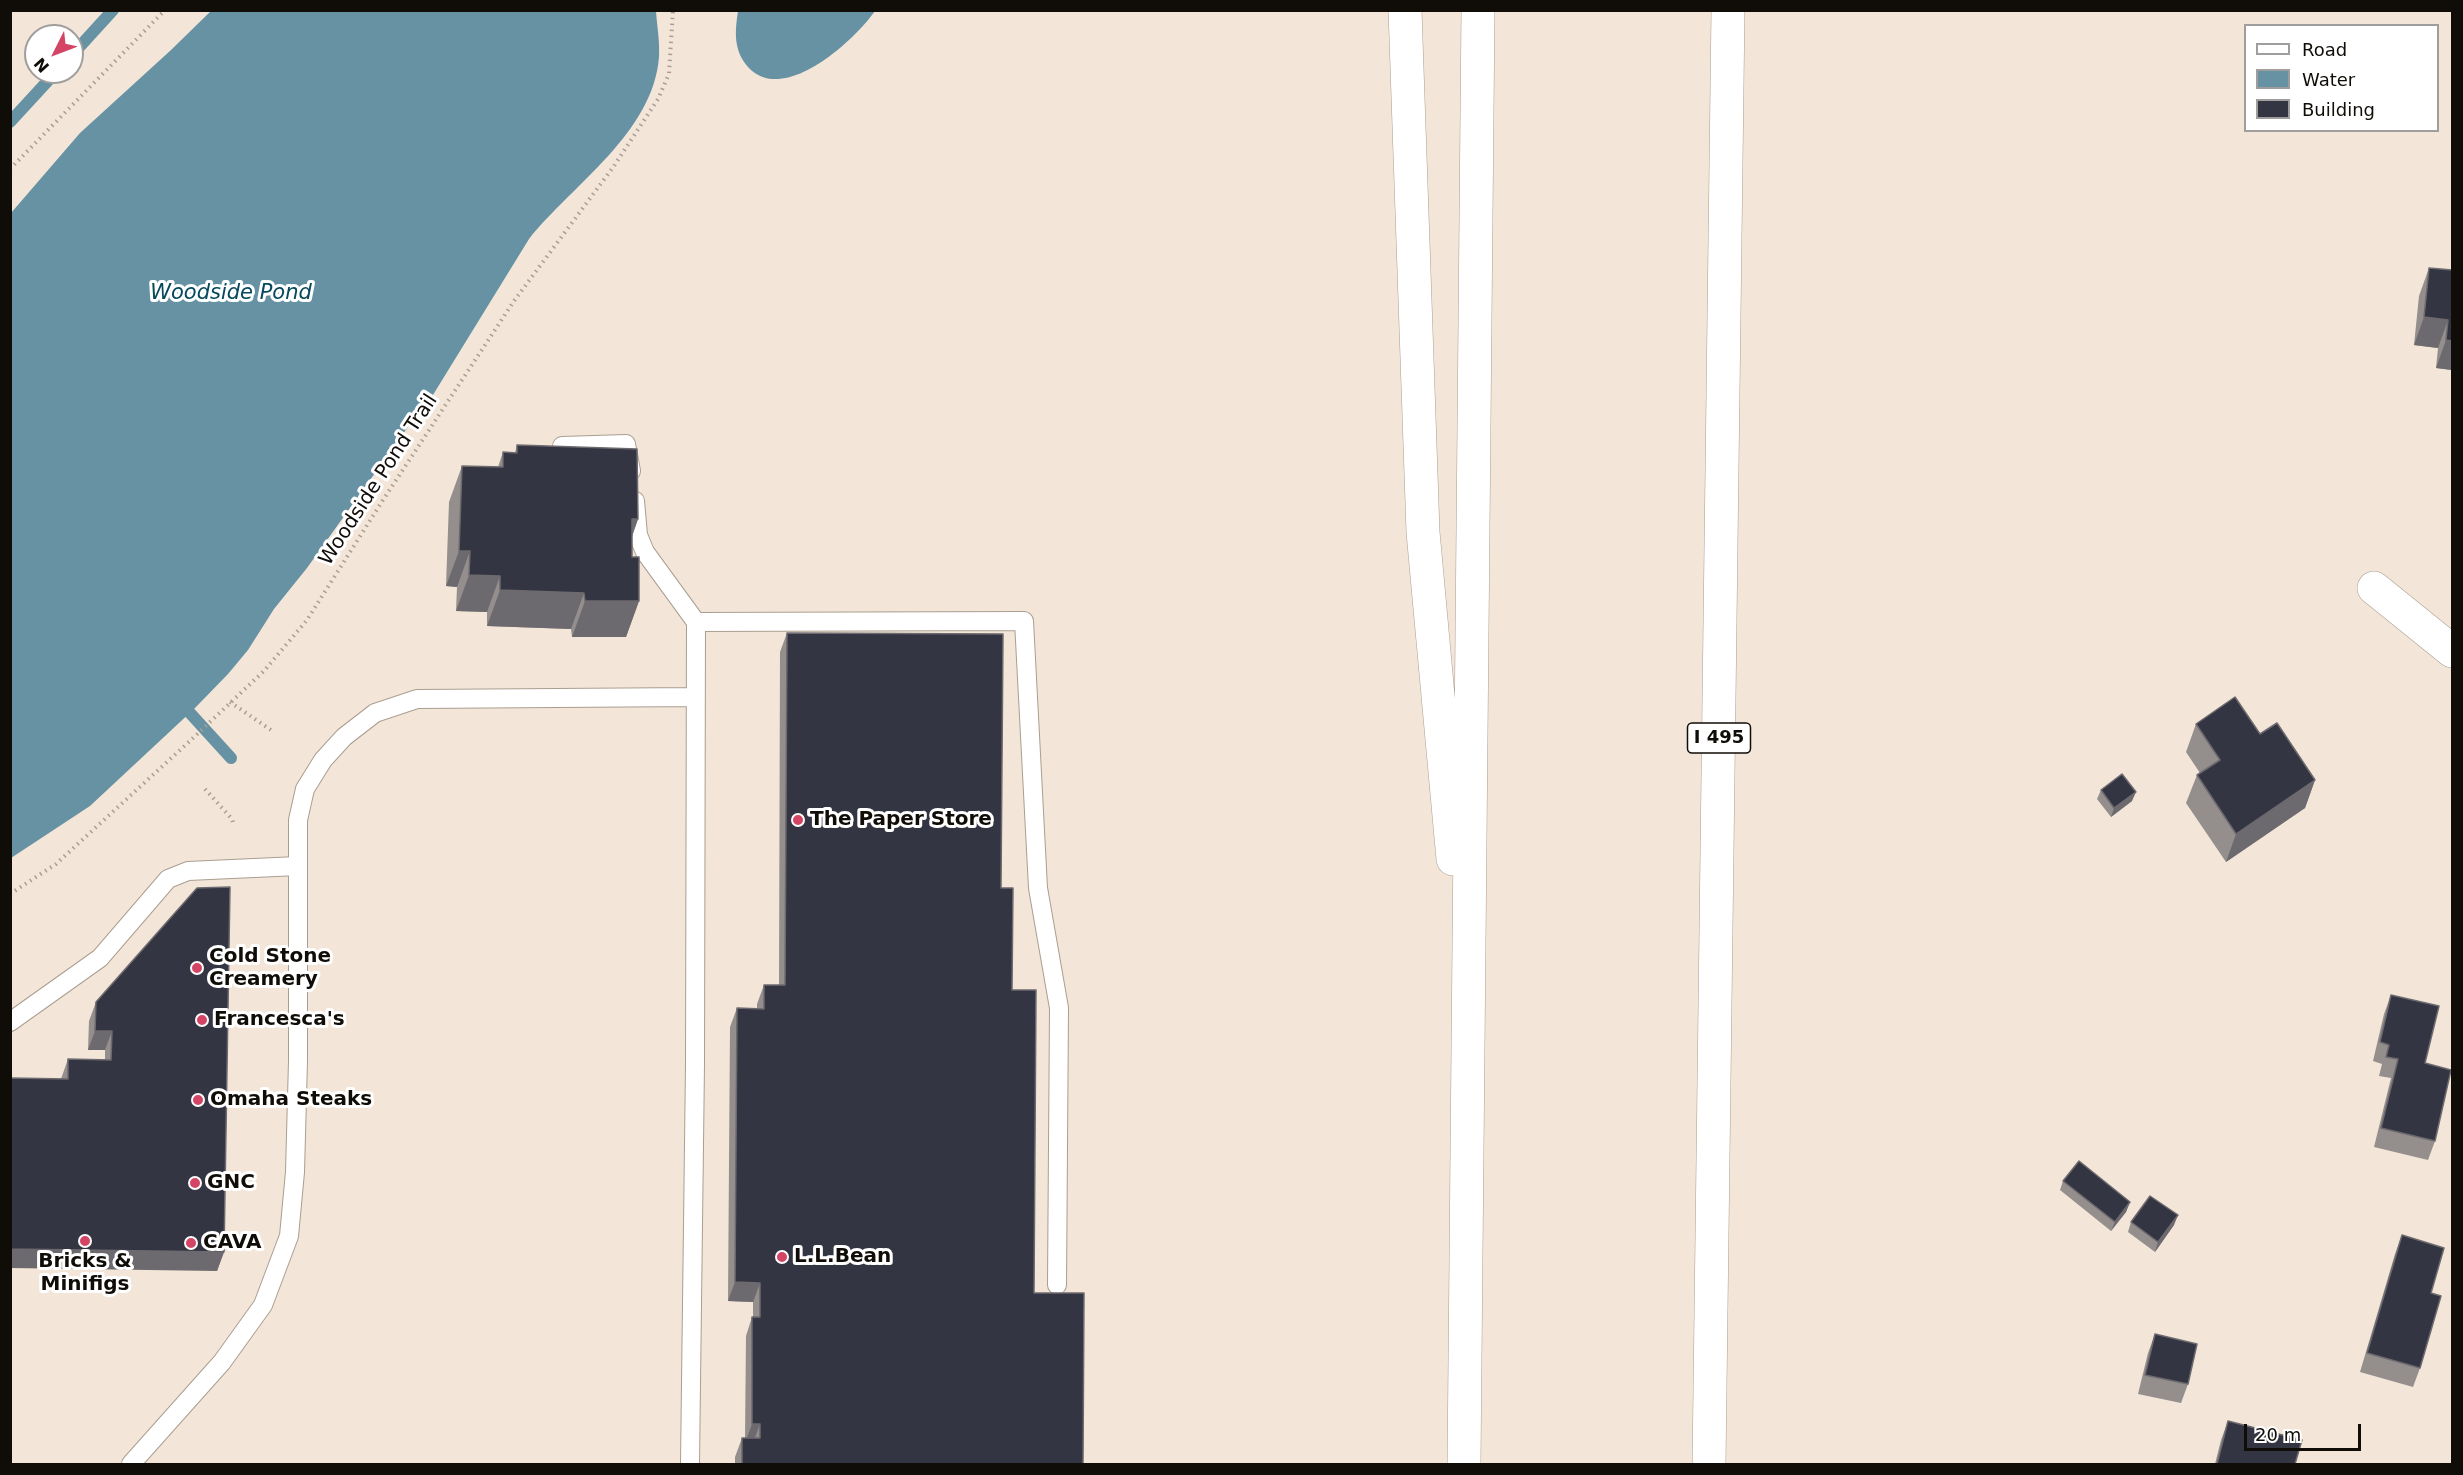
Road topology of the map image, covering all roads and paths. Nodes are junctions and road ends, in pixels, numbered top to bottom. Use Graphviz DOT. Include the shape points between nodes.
graph roads {
  1 [pos="165,10"];
  2 [pos="673,10"];
  3 [pos="1405,10"];
  4 [pos="1479,10"];
  5 [pos="1728,10"];
  6 [pos="10,169"];
  7 [pos="562,446"];
  8 [pos="2374,588"];
  9 [pos="696,622"];
  10 [pos="2452,651"];
  11 [pos="695,697"];
  12 [pos="230,702"];
  13 [pos="271,730"];
  14 [pos="205,789"];
  15 [pos="234,826"];
  16 [pos="298,866"];
  17 [pos="10,894"];
  18 [pos="10,1022"];
  19 [pos="1470,1047"];
  20 [pos="1058,1286"];
  21 [pos="131,1464"];
  22 [pos="690,1464"];
  23 [pos="1464,1464"];
  24 [pos="1709,1464"];
  1 -- 6 [label="path"];
  2 -- 12 [label="path, Woodside Pond Trail" via="669,74 658,99 514,301 307,620 264,671"];
  3 -- 19 [label="main road" via="1423,532"];
  4 -- 19 [label="main road"];
  5 -- 24 [label="main road, I 495"];
  7 -- 9 [label="lane" via="626,444 638,535 645,552"];
  8 -- 10 [label="main road"];
  9 -- 11 [label="lane"];
  9 -- 20 [label="lane" via="1024,621 1038,888 1059,1008"];
  11 -- 16 [label="lane" via="417,699 375,713 344,737 305,789 298,820"];
  11 -- 22 [label="lane"];
  12 -- 13 [label="path"];
  12 -- 17 [label="path, Woodside Pond Trail" via="56,864"];
  14 -- 15 [label="path"];
  16 -- 18 [label="lane" via="188,871 168,879 100,958"];
  16 -- 21 [label="lane" via="295,1161 289,1236 263,1305 222,1362"];
  19 -- 23 [label="main road"];
}
